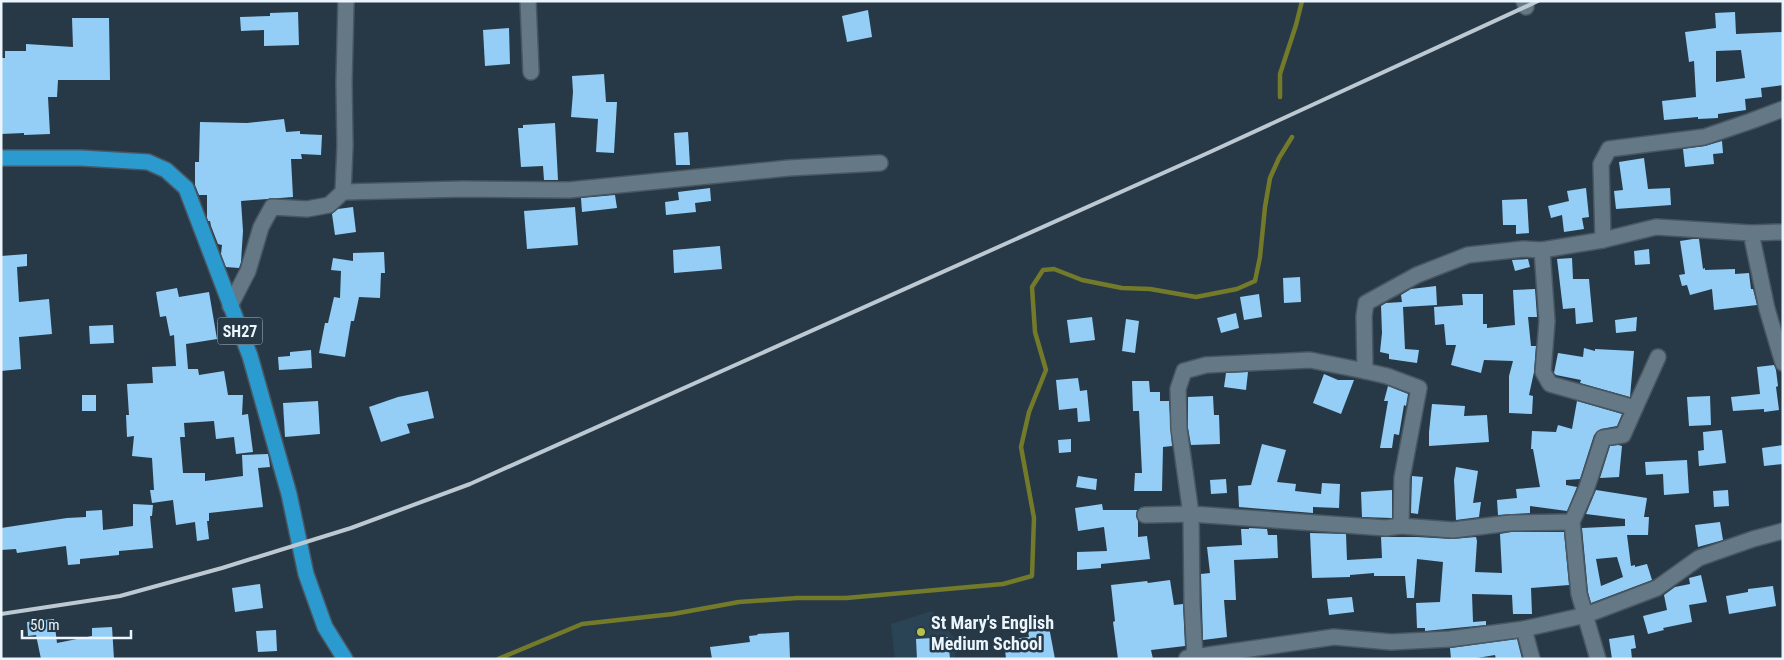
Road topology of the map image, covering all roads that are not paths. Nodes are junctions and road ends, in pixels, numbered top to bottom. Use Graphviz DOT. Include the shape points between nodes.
graph roads {
  1 [pos="346,1"];
  2 [pos="528,1"];
  3 [pos="531,72"];
  4 [pos="1783,109"];
  5 [pos="1,158"];
  6 [pos="880,163"];
  7 [pos="343,192"];
  8 [pos="1783,232"];
  9 [pos="1751,233"];
  10 [pos="1603,240"];
  11 [pos="1542,250"];
  12 [pos="230,306"];
  13 [pos="1658,357"];
  14 [pos="1783,363"];
  15 [pos="1365,370"];
  16 [pos="1635,408"];
  17 [pos="1192,514"];
  18 [pos="1145,515"];
  19 [pos="1572,522"];
  20 [pos="1401,526"];
  21 [pos="1783,531"];
  22 [pos="1586,616"];
  23 [pos="1524,629"];
  24 [pos="1191,658"];
  25 [pos="344,659"];
  26 [pos="1532,659"];
  27 [pos="1598,659"];
  1 -- 7 [label="street"];
  2 -- 3 [label="street"];
  4 -- 10 [label="street" via="1704,137 1609,149 1601,164"];
  5 -- 12 [label="main road, SH27" via="124,159 148,162 166,170 186,188"];
  6 -- 7 [label="street" via="789,168 569,190"];
  7 -- 12 [label="street" via="329,205 307,209 272,207 261,227 248,271"];
  8 -- 9 [label="street"];
  9 -- 10 [label="street" via="1656,227"];
  9 -- 14 [label="street" via="1767,309"];
  10 -- 11 [label="street"];
  11 -- 15 [label="street" via="1468,255 1417,275 1366,303"];
  11 -- 16 [label="street" via="1547,321 1543,372 1547,382"];
  12 -- 25 [label="main road, SH27" via="250,356 289,494 306,574 325,628"];
  13 -- 16 [label="street"];
  15 -- 17 [label="street" via="1310,360 1206,365 1184,371 1178,389 1179,428"];
  15 -- 20 [label="street" via="1419,388 1402,478"];
  16 -- 19 [label="street" via="1623,435 1603,438"];
  17 -- 18 [label="street"];
  17 -- 20 [label="street" via="1386,528"];
  17 -- 24 [label="street"];
  19 -- 20 [label="street" via="1510,523 1453,530"];
  19 -- 22 [label="street" via="1579,594"];
  21 -- 22 [label="street" via="1699,558 1657,588"];
  22 -- 23 [label="street"];
  22 -- 27 [label="street"];
  23 -- 24 [label="street" via="1450,639 1391,642 1334,637"];
  23 -- 26 [label="street"];
}
